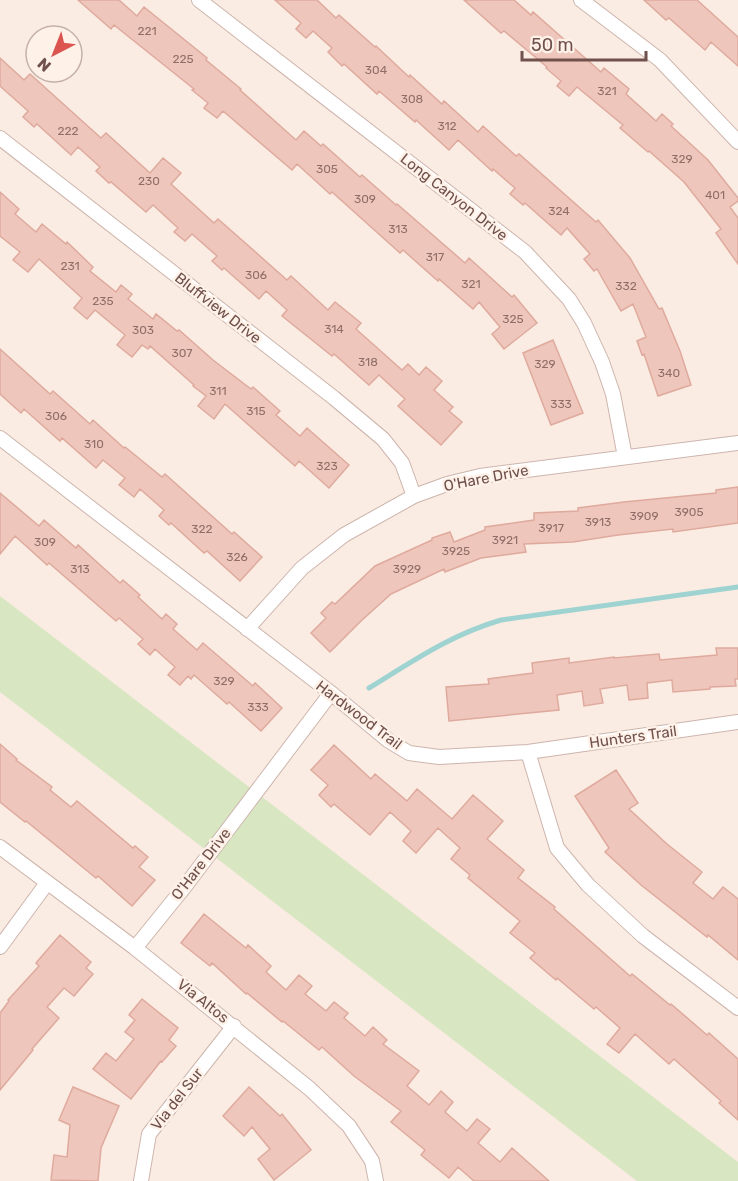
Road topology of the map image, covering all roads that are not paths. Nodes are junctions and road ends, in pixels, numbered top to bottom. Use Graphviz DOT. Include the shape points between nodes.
graph roads {
  1 [pos="199,0"];
  2 [pos="581,0"];
  3 [pos="0,138"];
  4 [pos="738,142"];
  5 [pos="0,438"];
  6 [pos="738,443"];
  7 [pos="625,457"];
  8 [pos="414,496"];
  9 [pos="247,629"];
  10 [pos="331,693"];
  11 [pos="738,722"];
  12 [pos="528,752"];
  13 [pos="0,847"];
  14 [pos="47,884"];
  15 [pos="0,947"];
  16 [pos="135,948"];
  17 [pos="738,1008"];
  18 [pos="234,1026"];
  19 [pos="141,1181"];
  20 [pos="376,1181"];
  1 -- 7 [label="street, Long Canyon Drive" via="525,252 547,275 569,299 602,362 613,394"];
  2 -- 4 [label="street" via="660,60"];
  3 -- 8 [label="street, Bluffview Drive" via="382,439 402,463"];
  5 -- 9 [label="street, Hardwood Trail"];
  6 -- 7 [label="street, O'Hare Drive"];
  7 -- 8 [label="street, O'Hare Drive" via="480,477"];
  8 -- 9 [label="street, O'Hare Drive" via="344,535 302,568"];
  9 -- 10 [label="street, Hardwood Trail"];
  10 -- 12 [label="street, Hardwood Trail" via="409,753 439,758"];
  10 -- 16 [label="street, O'Hare Drive"];
  11 -- 12 [label="street, Hunters Trail"];
  12 -- 17 [label="street" via="557,848 588,885 643,936"];
  13 -- 14 [label="street, Via Altos"];
  14 -- 15 [label="street"];
  14 -- 16 [label="street, Via Altos"];
  16 -- 18 [label="street, Via Altos"];
  18 -- 19 [label="street, Via del Sur" via="149,1134"];
  18 -- 20 [label="street, Via Altos" via="349,1126 372,1161"];
}
